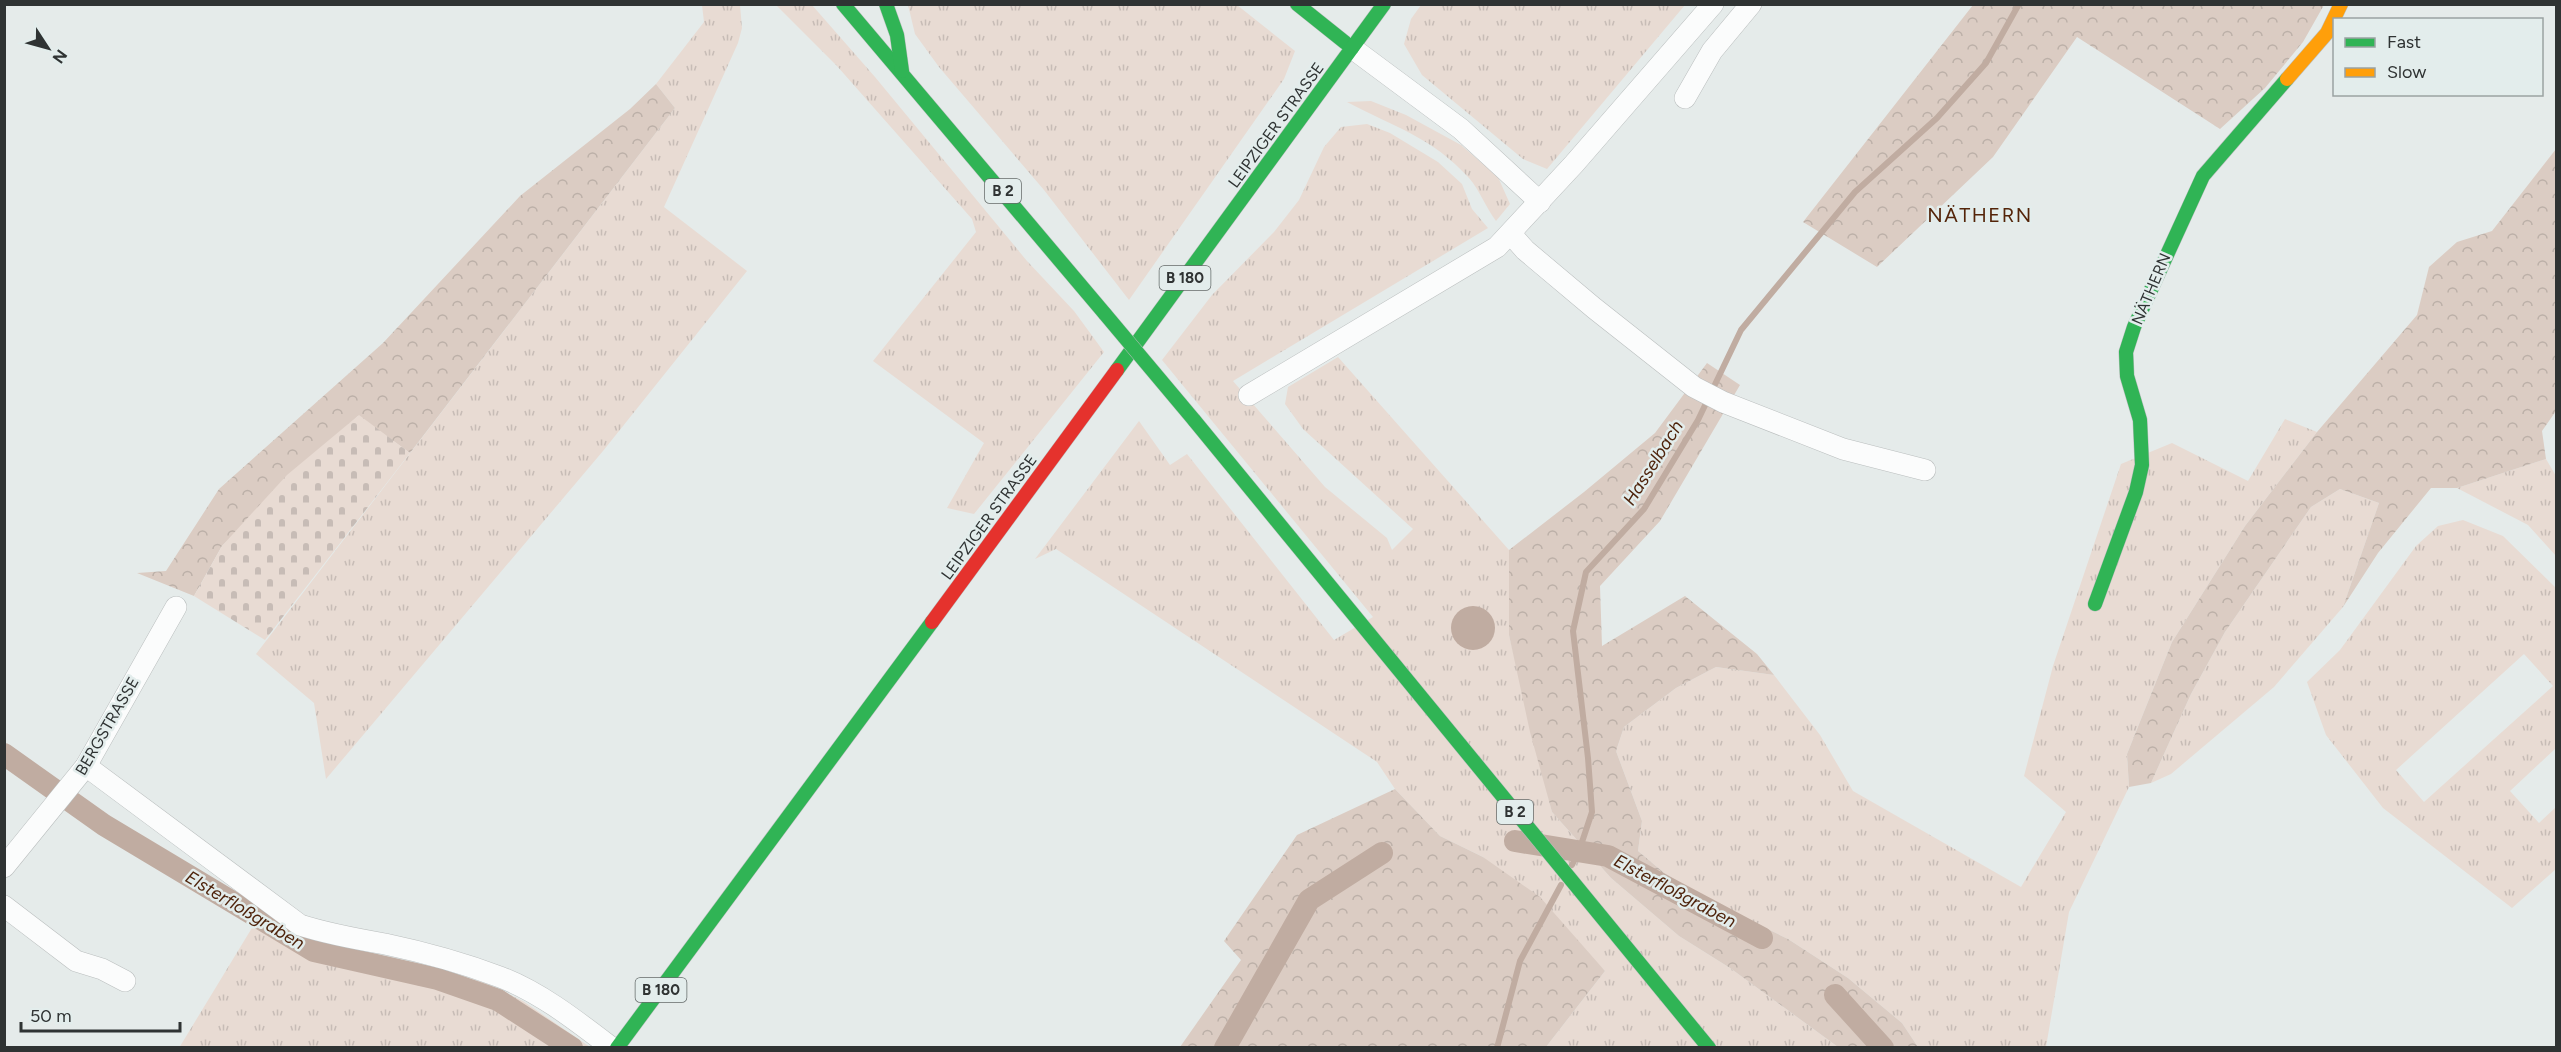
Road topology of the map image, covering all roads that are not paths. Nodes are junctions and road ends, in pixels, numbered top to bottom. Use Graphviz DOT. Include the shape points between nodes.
graph roads {
  1 [pos="843,4"];
  2 [pos="886,4"];
  3 [pos="1297,4"];
  4 [pos="1384,4"];
  5 [pos="1713,4"];
  6 [pos="1752,4"];
  7 [pos="2342,4"];
  8 [pos="2335,18"];
  9 [pos="2333,21"];
  10 [pos="1352,48"];
  11 [pos="902,73"];
  12 [pos="1685,98"];
  13 [pos="1540,202"];
  14 [pos="1511,234"];
  15 [pos="1249,394"];
  16 [pos="1925,470"];
  17 [pos="2095,604"];
  18 [pos="176,607"];
  19 [pos="86,766"];
  20 [pos="4,867"];
  21 [pos="4,906"];
  22 [pos="125,981"];
  23 [pos="615,1047"];
  24 [pos="1709,1047"];
  1 -- 11 [label="main road, B 2"];
  2 -- 11 [label="main road" via="897,35"];
  3 -- 10 [label="main road"];
  4 -- 10 [label="main road, LEIPZIGER STRASSE / B 180"];
  5 -- 13 [label="street"];
  6 -- 12 [label="street" via="1712,51"];
  7 -- 8 [label="main road, NÄTHERN"];
  9 -- 17 [label="main road, NÄTHERN" via="2203,176 2134,327 2126,352 2127,376 2140,420 2142,465"];
  10 -- 13 [label="street" via="1461,129"];
  10 -- 23 [label="main road, LEIPZIGER STRASSE / B 180" via="652,1003"];
  11 -- 24 [label="main road, B 2, bridge" via="1194,420"];
  13 -- 14 [label="street"];
  14 -- 15 [label="street" via="1485,255"];
  14 -- 16 [label="street" via="1594,308 1694,387 1843,449"];
  18 -- 19 [label="street, BERGSTRASSE"];
  19 -- 20 [label="street, BERGSTRASSE"];
  19 -- 23 [label="street" via="300,925 437,957 501,977 536,994"];
  21 -- 22 [label="street" via="76,961"];
}
